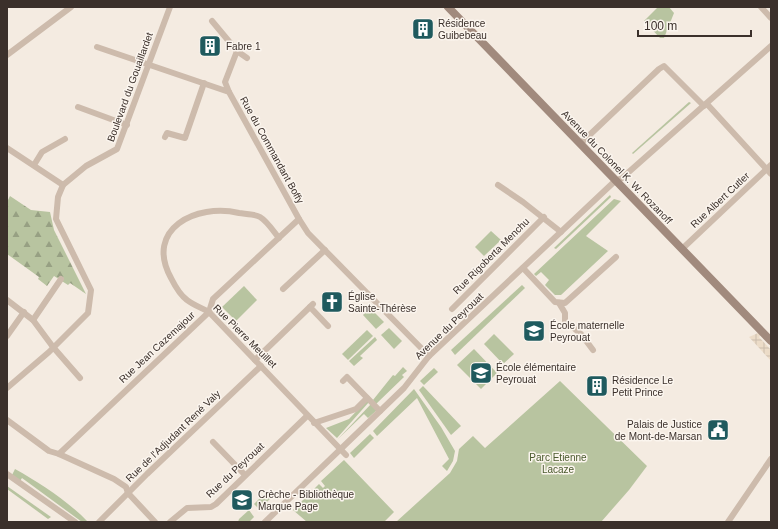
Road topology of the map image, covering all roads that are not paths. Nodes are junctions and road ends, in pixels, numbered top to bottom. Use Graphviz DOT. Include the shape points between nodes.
graph roads {
  1 [pos="71,7"];
  2 [pos="170,7"];
  3 [pos="448,7"];
  4 [pos="761,7"];
  5 [pos="771,18"];
  6 [pos="212,21"];
  7 [pos="771,46"];
  8 [pos="97,47"];
  9 [pos="236,51"];
  10 [pos="7,55"];
  11 [pos="248,58"];
  12 [pos="148,64"];
  13 [pos="204,83"];
  14 [pos="229,92"];
  15 [pos="705,105"];
  16 [pos="78,106"];
  17 [pos="128,125"];
  18 [pos="165,137"];
  19 [pos="64,139"];
  20 [pos="580,144"];
  21 [pos="7,148"];
  22 [pos="34,165"];
  23 [pos="770,169"];
  24 [pos="615,181"];
  25 [pos="63,185"];
  26 [pos="498,185"];
  27 [pos="544,217"];
  28 [pos="299,219"];
  29 [pos="561,232"];
  30 [pos="279,238"];
  31 [pos="682,249"];
  32 [pos="325,250"];
  33 [pos="616,257"];
  34 [pos="523,268"];
  35 [pos="61,279"];
  36 [pos="283,289"];
  37 [pos="7,300"];
  38 [pos="560,303"];
  39 [pos="452,309"];
  40 [pos="24,312"];
  41 [pos="209,312"];
  42 [pos="33,320"];
  43 [pos="328,326"];
  44 [pos="7,336"];
  45 [pos="771,341"];
  46 [pos="53,347"];
  47 [pos="593,350"];
  48 [pos="429,356"];
  49 [pos="255,360"];
  50 [pos="261,366"];
  51 [pos="80,378"];
  52 [pos="343,381"];
  53 [pos="7,388"];
  54 [pos="367,398"];
  55 [pos="380,411"];
  56 [pos="307,416"];
  57 [pos="7,420"];
  58 [pos="314,423"];
  59 [pos="213,442"];
  60 [pos="340,450"];
  61 [pos="59,454"];
  62 [pos="346,455"];
  63 [pos="771,459"];
  64 [pos="247,473"];
  65 [pos="7,474"];
  66 [pos="128,493"];
  67 [pos="74,522"];
  68 [pos="100,522"];
  69 [pos="155,522"];
  70 [pos="170,522"];
  71 [pos="265,522"];
  72 [pos="728,522"];
  1 -- 10 [label="street"];
  2 -- 12 [label="street, Boulevard du Gouaillardet"];
  3 -- 20 [label="street, Avenue du Colonel K. W. Rozanoff"];
  4 -- 5 [label="street"];
  6 -- 9 [label="street"];
  7 -- 15 [label="street, Avenue du Peyrouat"];
  8 -- 12 [label="street, Rue du Commandant Boffy"];
  9 -- 11 [label="street"];
  9 -- 14 [label="street" via="224,82"];
  12 -- 13 [label="street, Rue du Commandant Boffy"];
  12 -- 17 [label="street, Boulevard du Gouaillardet"];
  13 -- 14 [label="street, Rue du Commandant Boffy"];
  13 -- 18 [label="street" via="185,138 167,133"];
  14 -- 28 [label="street, Rue du Commandant Boffy"];
  15 -- 20 [label="street" via="664,66"];
  15 -- 23 [label="street"];
  15 -- 24 [label="street, Avenue du Peyrouat" via="622,178"];
  16 -- 17 [label="street"];
  17 -- 25 [label="street, Boulevard du Gouaillardet" via="117,149 86,166"];
  19 -- 22 [label="street" via="42,152"];
  20 -- 24 [label="street, Avenue du Colonel K. W. Rozanoff"];
  21 -- 22 [label="street"];
  22 -- 25 [label="street"];
  23 -- 31 [label="street, Rue Albert Cutler"];
  24 -- 29 [label="street, Avenue du Peyrouat"];
  24 -- 31 [label="street, Avenue du Colonel K. W. Rozanoff"];
  25 -- 46 [label="street" via="58,197 56,218 91,290 88,313"];
  26 -- 27 [label="street, Rue Rigoberta Menchu"];
  27 -- 29 [label="street, Rue Rigoberta Menchu"];
  27 -- 39 [label="street, Rue Rigoberta Menchu"];
  28 -- 30 [label="street, Rue Jean Cazemajour"];
  28 -- 32 [label="street, Rue du Commandant Boffy" via="308,233"];
  29 -- 34 [label="street, Avenue du Peyrouat"];
  30 -- 41 [label="street, Rue Jean Cazemajour" via="213,299"];
  30 -- 41 [label="street, Rue Pierre Meuillet" via="261,217 231,211 207,210 172,228 163,249 166,268 187,301"];
  31 -- 45 [label="street, Avenue du Colonel K. W. Rozanoff"];
  32 -- 36 [label="street"];
  32 -- 48 [label="street, Rue du Commandant Boffy"];
  33 -- 38 [label="street" via="571,299"];
  34 -- 38 [label="street" via="555,302"];
  34 -- 48 [label="street, Avenue du Peyrouat"];
  35 -- 42 [label="street"];
  37 -- 40 [label="street"];
  38 -- 47 [label="street" via="566,321 582,334"];
  40 -- 42 [label="street"];
  40 -- 44 [label="street"];
  41 -- 49 [label="street, Rue Pierre Meuillet"];
  41 -- 61 [label="street, Rue Jean Cazemajour"];
  42 -- 46 [label="street"];
  43 -- 49 [label="street" via="311,306"];
  46 -- 51 [label="street"];
  46 -- 53 [label="street"];
  48 -- 55 [label="street, Avenue du Peyrouat" via="404,388"];
  49 -- 50 [label="street, Rue Pierre Meuillet"];
  50 -- 56 [label="street, Rue Pierre Meuillet"];
  50 -- 66 [label="street, Rue de l'Adjudant René Valy"];
  52 -- 54 [label="street" via="347,377"];
  54 -- 55 [label="street"];
  54 -- 58 [label="street" via="356,409"];
  55 -- 60 [label="street, Avenue du Peyrouat"];
  56 -- 58 [label="street, Rue Pierre Meuillet"];
  56 -- 64 [label="street, Rue du Peyrouat"];
  57 -- 61 [label="street" via="49,451"];
  58 -- 60 [label="street, Rue Pierre Meuillet"];
  59 -- 64 [label="street"];
  60 -- 62 [label="street, Rue Pierre Meuillet"];
  60 -- 71 [label="street, Avenue du Peyrouat"];
  61 -- 66 [label="street" via="114,479 126,487"];
  63 -- 72 [label="street"];
  64 -- 70 [label="street, Rue du Peyrouat" via="216,504 211,507 187,508"];
  65 -- 67 [label="street"];
  66 -- 68 [label="street, Rue de l'Adjudant René Valy"];
  66 -- 69 [label="street"];
}
